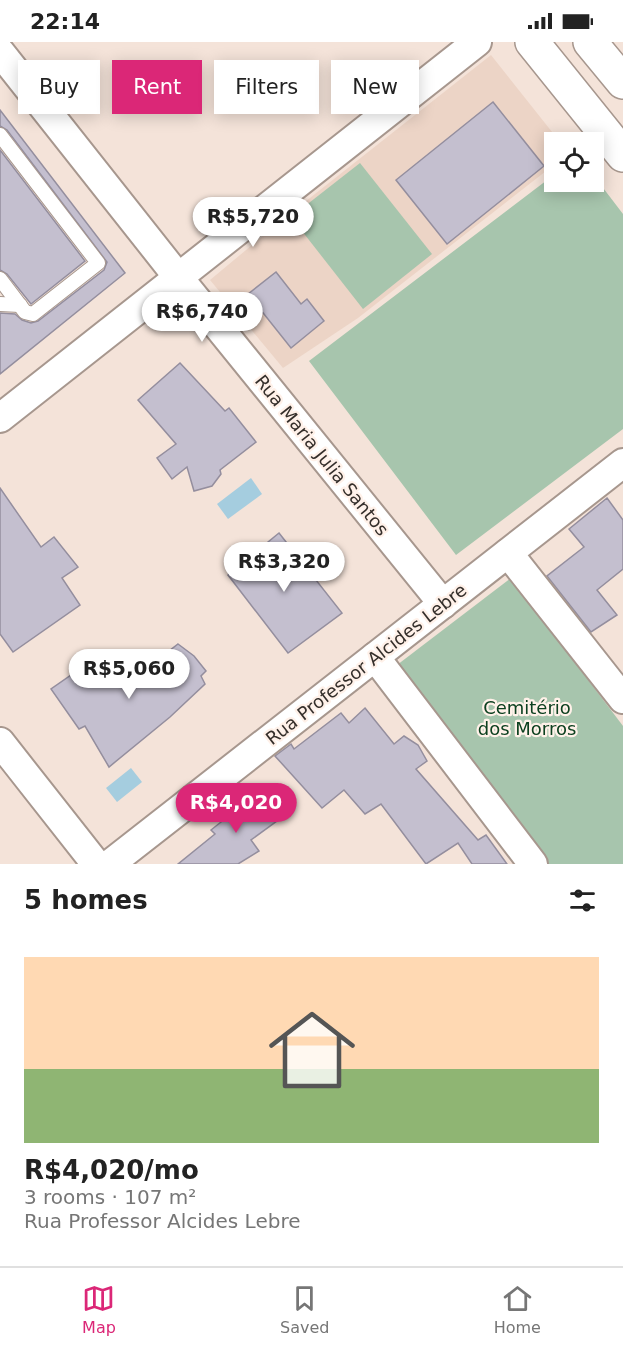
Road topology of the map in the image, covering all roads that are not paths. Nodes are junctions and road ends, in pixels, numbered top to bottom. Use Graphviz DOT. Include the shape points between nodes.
graph roads {
  1 [pos="477,42"];
  2 [pos="532,42"];
  3 [pos="590,42"];
  4 [pos="0,52"];
  5 [pos="623,82"];
  6 [pos="0,135"];
  7 [pos="623,155"];
  8 [pos="178,277"];
  9 [pos="0,279"];
  10 [pos="0,304"];
  11 [pos="20,305"];
  12 [pos="0,418"];
  13 [pos="623,463"];
  14 [pos="508,553"];
  15 [pos="443,604"];
  16 [pos="375,657"];
  17 [pos="623,699"];
  18 [pos="0,742"];
  19 [pos="96,864"];
  20 [pos="110,864"];
  21 [pos="534,864"];
  1 -- 8 [label="street"];
  2 -- 7 [label="street"];
  3 -- 5 [label="street"];
  4 -- 8 [label="street, Rua Maria Julia Santos"];
  6 -- 11 [label="lane" via="98,263 33,314"];
  8 -- 12 [label="street"];
  8 -- 15 [label="street, Rua Maria Julia Santos"];
  9 -- 11 [label="lane"];
  10 -- 11 [label="lane"];
  13 -- 14 [label="street, Rua Professor Alcides Lebre"];
  14 -- 15 [label="street, Rua Professor Alcides Lebre"];
  14 -- 17 [label="street"];
  15 -- 16 [label="street, Rua Professor Alcides Lebre"];
  16 -- 20 [label="street, Rua Professor Alcides Lebre"];
  16 -- 21 [label="street"];
  18 -- 19 [label="street"];
}
